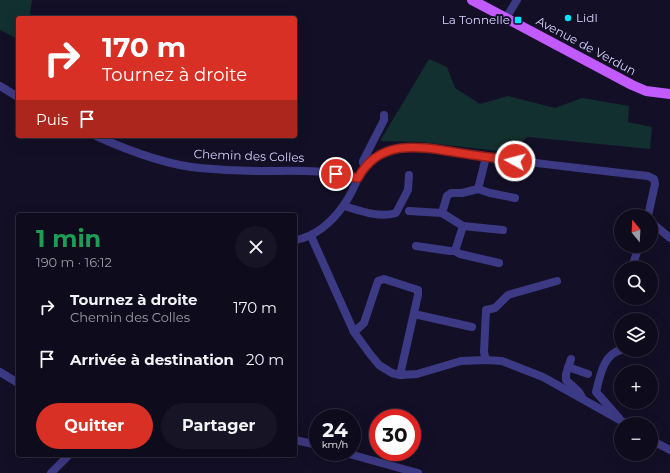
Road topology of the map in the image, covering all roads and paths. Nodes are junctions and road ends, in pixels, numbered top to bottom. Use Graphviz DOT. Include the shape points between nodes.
graph roads {
  1 [pos="472,0"];
  2 [pos="517,0"];
  3 [pos="506,18"];
  4 [pos="0,86"];
  5 [pos="670,94"];
  6 [pos="16,96"];
  7 [pos="384,115"];
  8 [pos="101,138"];
  9 [pos="486,157"];
  10 [pos="366,166"];
  11 [pos="409,175"];
  12 [pos="358,178"];
  13 [pos="478,189"];
  14 [pos="515,198"];
  15 [pos="344,206"];
  16 [pos="650,209"];
  17 [pos="409,211"];
  18 [pos="442,213"];
  19 [pos="463,226"];
  20 [pos="658,228"];
  21 [pos="503,230"];
  22 [pos="311,236"];
  23 [pos="670,238"];
  24 [pos="297,240"];
  25 [pos="416,246"];
  26 [pos="455,251"];
  27 [pos="499,263"];
  28 [pos="557,281"];
  29 [pos="414,314"];
  30 [pos="472,327"];
  31 [pos="354,332"];
  32 [pos="614,352"];
  33 [pos="571,359"];
  34 [pos="486,360"];
  35 [pos="568,368"];
  36 [pos="0,372"];
  37 [pos="588,374"];
  38 [pos="400,375"];
  39 [pos="16,383"];
  40 [pos="583,400"];
  41 [pos="615,417"];
  42 [pos="620,417"];
  43 [pos="297,440"];
  44 [pos="309,443"];
  45 [pos="658,444"];
  46 [pos="670,450"];
  47 [pos="67,457"];
  48 [pos="361,457"];
  49 [pos="51,473"];
  50 [pos="418,473"];
  1 -- 3 [label="main road, Avenue de Verdun"];
  2 -- 3 [label="street"];
  3 -- 5 [label="main road, Avenue de Verdun" via="632,85 646,91"];
  4 -- 6 [label="street"];
  7 -- 10 [label="street" via="384,120 363,161"];
  8 -- 12 [label="street, Chemin des Colles" via="139,153 184,166 246,171 306,170"];
  9 -- 10 [label="street" via="422,147 405,147 381,153"];
  9 -- 13 [label="street"];
  9 -- 16 [label="street" via="648,176 654,179 655,184"];
  10 -- 12 [label="street"];
  11 -- 15 [label="street" via="408,190 396,213 372,214"];
  12 -- 15 [label="street"];
  13 -- 14 [label="street"];
  13 -- 18 [label="street" via="451,193 447,196"];
  15 -- 22 [label="street"];
  17 -- 18 [label="street"];
  18 -- 19 [label="street"];
  19 -- 21 [label="street"];
  19 -- 26 [label="street"];
  20 -- 23 [label="street"];
  22 -- 24 [label="street"];
  22 -- 31 [label="street"];
  25 -- 26 [label="street"];
  26 -- 27 [label="street"];
  28 -- 34 [label="street" via="508,295 495,308 486,310"];
  29 -- 30 [label="street"];
  29 -- 31 [label="street" via="418,290 384,279 378,281 364,323"];
  29 -- 38 [label="street"];
  31 -- 38 [label="street" via="379,365"];
  32 -- 42 [label="street" via="609,356 602,371 596,392"];
  33 -- 35 [label="street"];
  34 -- 38 [label="street" via="461,361 417,374"];
  34 -- 40 [label="street" via="502,361 543,377"];
  35 -- 37 [label="street"];
  35 -- 40 [label="street" via="566,380 579,392"];
  36 -- 39 [label="street"];
  40 -- 41 [label="street"];
  43 -- 44 [label="street"];
  45 -- 46 [label="street"];
  47 -- 49 [label="street"];
  48 -- 50 [label="street"];
}
